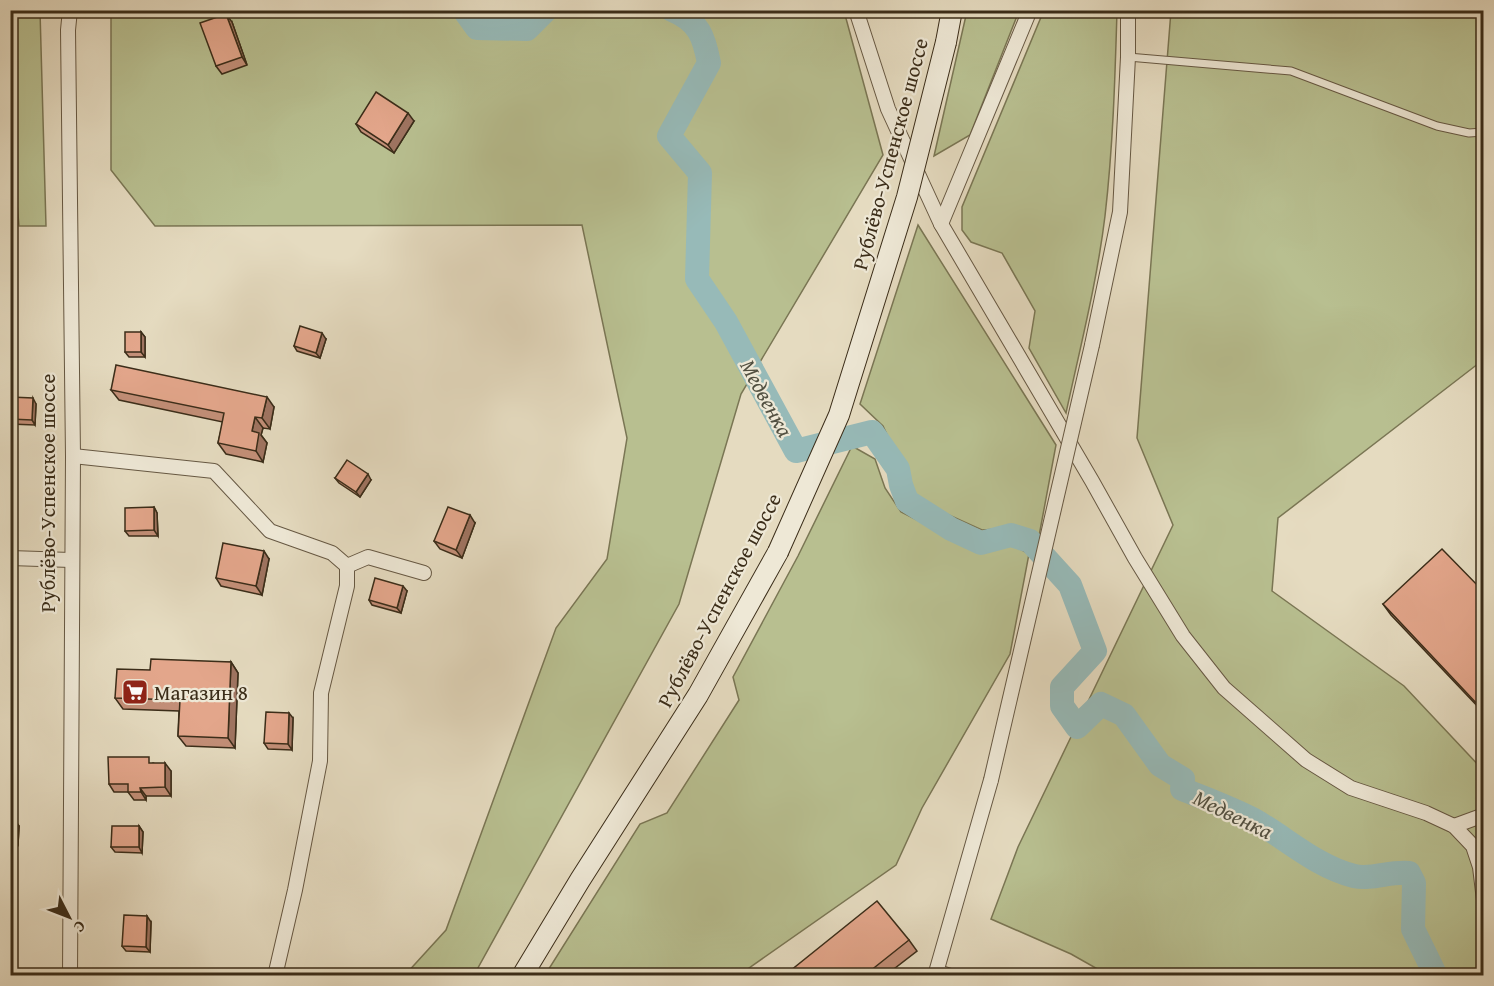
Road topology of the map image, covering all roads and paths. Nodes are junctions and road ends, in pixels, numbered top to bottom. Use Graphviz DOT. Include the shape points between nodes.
graph roads {
  1 [pos="70,10"];
  2 [pos="856,10"];
  3 [pos="952,10"];
  4 [pos="1030,10"];
  5 [pos="1128,10"];
  6 [pos="1128,57"];
  7 [pos="1484,132"];
  8 [pos="941,224"];
  9 [pos="73,456"];
  10 [pos="10,558"];
  11 [pos="71,560"];
  12 [pos="347,566"];
  13 [pos="424,573"];
  14 [pos="1484,815"];
  15 [pos="1454,826"];
  16 [pos="1484,900"];
  17 [pos="936,972"];
  18 [pos="70,975"];
  19 [pos="275,975"];
  20 [pos="522,975"];
  21 [pos="962,975"];
  1 -- 9 [label="street, Рублёво-Успенское шоссе"];
  2 -- 8 [label="street" via="888,109"];
  3 -- 20 [label="main road, Рублёво-Успенское шоссе, bridge" via="906,197 839,415 778,552 698,695"];
  4 -- 8 [label="street"];
  5 -- 6 [label="street"];
  6 -- 7 [label="lane" via="1291,71 1437,126"];
  6 -- 17 [label="street, bridge" via="1120,212 991,780"];
  8 -- 15 [label="street" via="1135,558 1183,636 1224,688 1306,760 1351,788"];
  9 -- 11 [label="street, Рублёво-Успенское шоссе"];
  9 -- 12 [label="street" via="214,471 270,531 332,553"];
  10 -- 11 [label="street"];
  11 -- 18 [label="street, Рублёво-Успенское шоссе"];
  12 -- 13 [label="street" via="368,557"];
  12 -- 19 [label="street" via="347,586 321,693 320,761"];
  14 -- 15 [label="street"];
  15 -- 16 [label="street" via="1473,846"];
  17 -- 21 [label="lane"];
}
